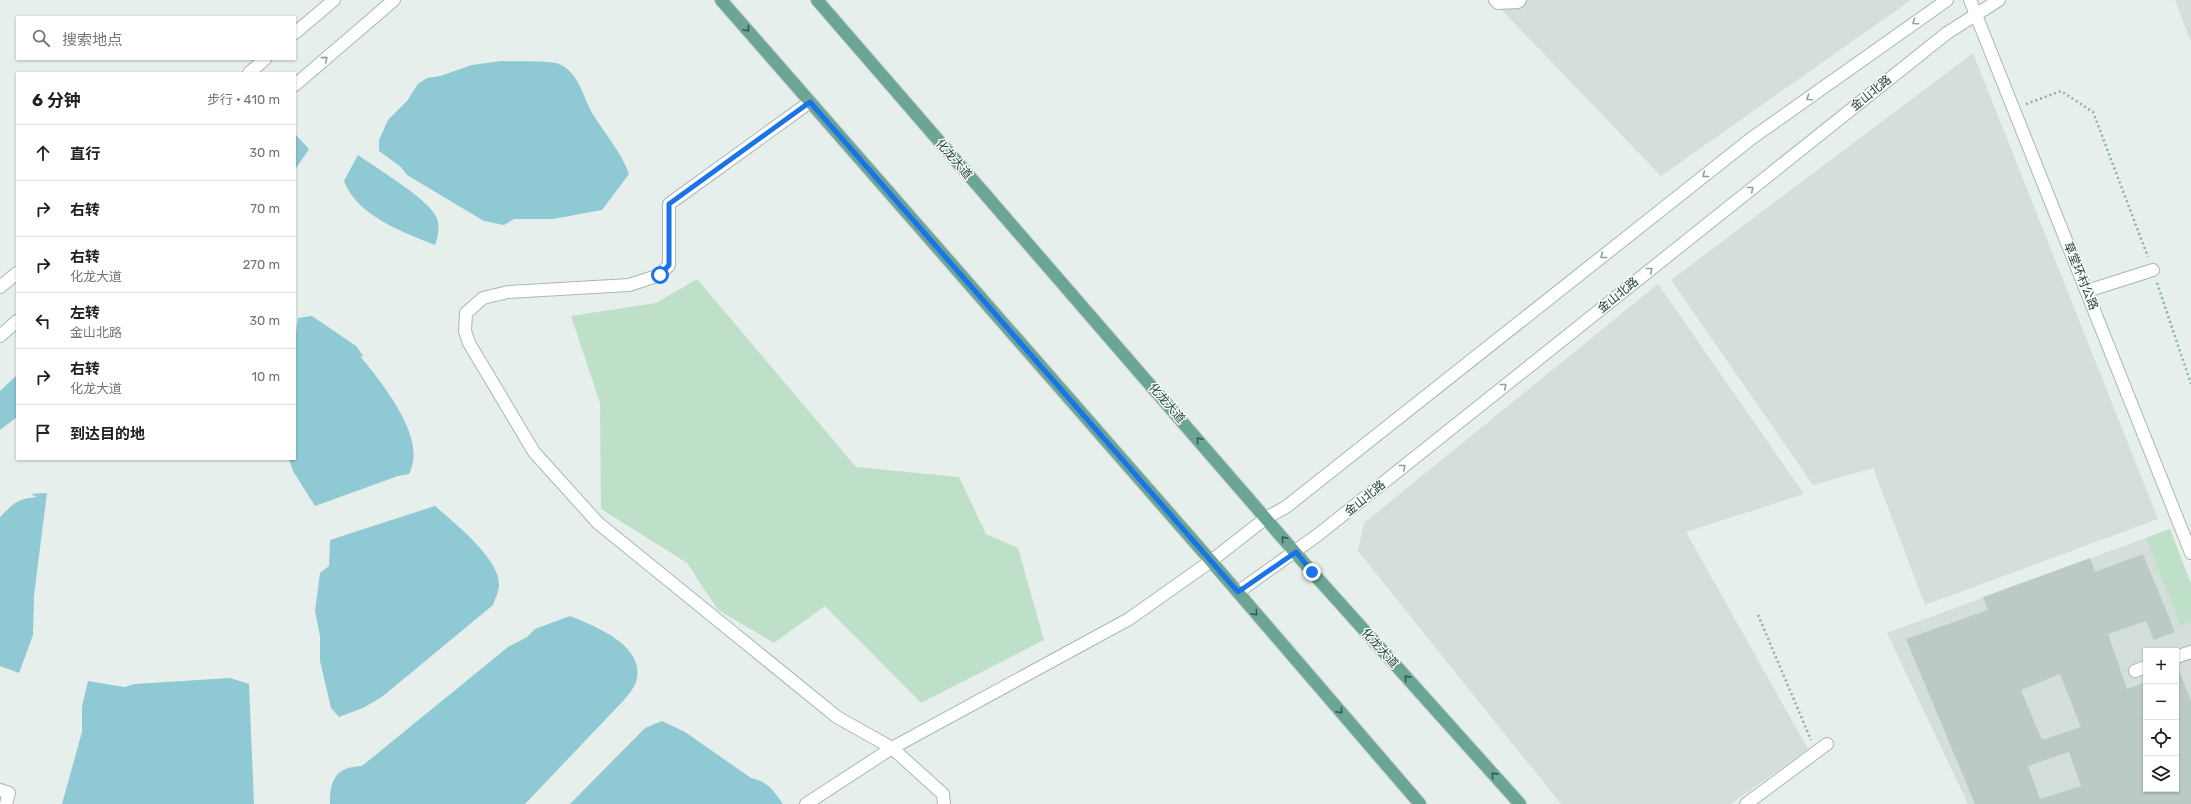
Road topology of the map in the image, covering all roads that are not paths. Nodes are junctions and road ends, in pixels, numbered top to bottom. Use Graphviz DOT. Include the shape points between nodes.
graph roads {
  1 [pos="334,0"];
  2 [pos="394,0"];
  3 [pos="721,0"];
  4 [pos="817,0"];
  5 [pos="1495,0"];
  6 [pos="1520,0"];
  7 [pos="1947,0"];
  8 [pos="1970,0"];
  9 [pos="2000,0"];
  10 [pos="1977,13"];
  11 [pos="296,32"];
  12 [pos="264,60"];
  13 [pos="250,72"];
  14 [pos="296,84"];
  15 [pos="810,102"];
  16 [pos="2153,270"];
  17 [pos="16,274"];
  18 [pos="0,287"];
  19 [pos="2087,292"];
  20 [pos="16,322"];
  21 [pos="0,336"];
  22 [pos="1266,518"];
  23 [pos="1296,552"];
  24 [pos="2191,553"];
  25 [pos="1211,561"];
  26 [pos="1238,592"];
  27 [pos="2191,652"];
  28 [pos="2179,656"];
  29 [pos="1827,744"];
  30 [pos="892,748"];
  31 [pos="0,790"];
  32 [pos="6,804"];
  33 [pos="806,804"];
  34 [pos="944,804"];
  35 [pos="1420,804"];
  36 [pos="1520,804"];
  37 [pos="1746,804"];
  1 -- 11 [label="street"];
  14 -- 2 [label="street, one-way"];
  3 -- 15 [label="main road, one-way"];
  22 -- 4 [label="main road, 化龙大道, one-way"];
  5 -- 6 [label="street" via="1498,3"];
  7 -- 22 [label="street, one-way" via="1752,138 1286,507"];
  8 -- 10 [label="street, 草堂环村公路"];
  9 -- 10 [label="street, 金山北路"];
  10 -- 19 [label="street, 草堂环村公路"];
  23 -- 10 [label="street, 金山北路, one-way" via="1941,38"];
  12 -- 13 [label="street"];
  15 -- 25 [label="main road"];
  15 -- 30 [label="street" via="669,204 669,265 660,275 628,285 508,292 483,298 466,313 465,331 469,343 534,452 598,523 837,717"];
  16 -- 19 [label="street"];
  17 -- 18 [label="street"];
  19 -- 24 [label="street, 草堂环村公路"];
  20 -- 21 [label="street"];
  23 -- 22 [label="main road, 化龙大道, one-way"];
  22 -- 25 [label="street"];
  23 -- 26 [label="street, 金山北路"];
  36 -- 23 [label="main road, 化龙大道, one-way"];
  25 -- 26 [label="main road"];
  25 -- 30 [label="street" via="1129,619"];
  26 -- 35 [label="main road, one-way"];
  27 -- 28 [label="street"];
  29 -- 37 [label="street"];
  30 -- 33 [label="street"];
  30 -- 34 [label="street" via="943,794"];
  31 -- 32 [label="street" via="8,793"];
}
